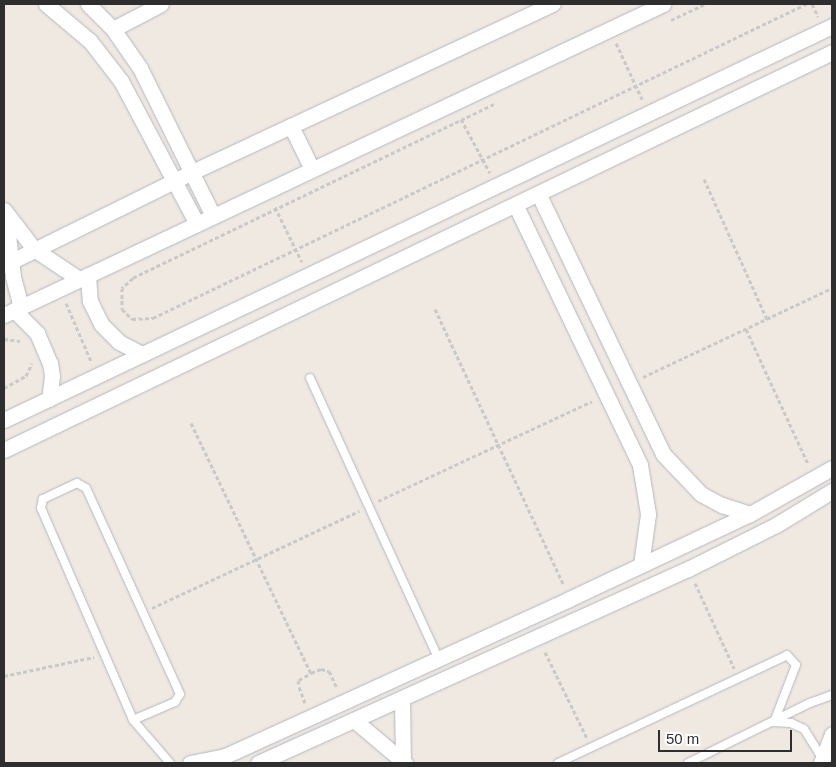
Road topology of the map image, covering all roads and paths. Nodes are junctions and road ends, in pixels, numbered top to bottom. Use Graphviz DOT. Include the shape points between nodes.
graph roads {
  1 [pos="46,4"];
  2 [pos="88,4"];
  3 [pos="161,4"];
  4 [pos="553,4"];
  5 [pos="663,4"];
  6 [pos="806,4"];
  7 [pos="832,26"];
  8 [pos="113,28"];
  9 [pos="609,29"];
  10 [pos="832,52"];
  11 [pos="635,85"];
  12 [pos="453,103"];
  13 [pos="649,113"];
  14 [pos="291,126"];
  15 [pos="482,158"];
  16 [pos="312,169"];
  17 [pos="192,172"];
  18 [pos="704,179"];
  19 [pos="174,180"];
  20 [pos="496,186"];
  21 [pos="266,191"];
  22 [pos="539,195"];
  23 [pos="516,206"];
  24 [pos="275,208"];
  25 [pos="4,211"];
  26 [pos="212,214"];
  27 [pos="196,222"];
  28 [pos="295,247"];
  29 [pos="34,249"];
  30 [pos="8,263"];
  31 [pos="309,275"];
  32 [pos="83,277"];
  33 [pos="59,288"];
  34 [pos="832,288"];
  35 [pos="435,309"];
  36 [pos="13,310"];
  37 [pos="767,319"];
  38 [pos="746,329"];
  39 [pos="4,339"];
  40 [pos="25,344"];
  41 [pos="142,354"];
  42 [pos="31,356"];
  43 [pos="98,375"];
  44 [pos="310,378"];
  45 [pos="629,383"];
  46 [pos="4,388"];
  47 [pos="606,394"];
  48 [pos="49,399"];
  49 [pos="4,420"];
  50 [pos="191,423"];
  51 [pos="499,444"];
  52 [pos="4,450"];
  53 [pos="663,454"];
  54 [pos="640,465"];
  55 [pos="832,468"];
  56 [pos="815,478"];
  57 [pos="832,491"];
  58 [pos="369,506"];
  59 [pos="750,514"];
  60 [pos="256,559"];
  61 [pos="641,565"];
  62 [pos="688,569"];
  63 [pos="569,598"];
  64 [pos="142,613"];
  65 [pos="537,637"];
  66 [pos="105,655"];
  67 [pos="438,658"];
  68 [pos="311,673"];
  69 [pos="4,676"];
  70 [pos="739,677"];
  71 [pos="832,695"];
  72 [pos="402,698"];
  73 [pos="343,702"];
  74 [pos="311,717"];
  75 [pos="134,720"];
  76 [pos="354,720"];
  77 [pos="774,722"];
  78 [pos="832,734"];
  79 [pos="592,747"];
  80 [pos="404,761"];
  81 [pos="822,762"];
  82 [pos="170,763"];
  83 [pos="190,763"];
  84 [pos="258,763"];
  85 [pos="558,763"];
  86 [pos="688,763"];
  1 -- 19 [label="street" via="72,23 106,60"];
  2 -- 8 [label="street"];
  3 -- 8 [label="street"];
  4 -- 14 [label="street"];
  5 -- 9 [label="street"];
  6 -- 11 [label="path"];
  7 -- 13 [label="street"];
  8 -- 17 [label="street" via="140,68"];
  9 -- 11 [label="path"];
  9 -- 12 [label="street"];
  10 -- 22 [label="street"];
  11 -- 13 [label="path"];
  11 -- 15 [label="path"];
  12 -- 15 [label="path"];
  12 -- 16 [label="street"];
  13 -- 20 [label="street"];
  14 -- 16 [label="street"];
  14 -- 17 [label="street"];
  15 -- 20 [label="path"];
  15 -- 28 [label="path"];
  16 -- 21 [label="street"];
  17 -- 19 [label="street"];
  17 -- 26 [label="street"];
  18 -- 37 [label="path"];
  19 -- 27 [label="street"];
  19 -- 29 [label="street"];
  20 -- 31 [label="street"];
  21 -- 24 [label="path"];
  21 -- 26 [label="street"];
  22 -- 23 [label="street"];
  22 -- 45 [label="street"];
  23 -- 47 [label="street"];
  23 -- 52 [label="street"];
  24 -- 28 [label="path"];
  24 -- 28 [label="path" via="132,278 120,295 122,309 132,318 146,320"];
  25 -- 29 [label="street"];
  25 -- 30 [label="street"];
  26 -- 27 [label="street"];
  27 -- 32 [label="street"];
  28 -- 31 [label="path"];
  29 -- 30 [label="street"];
  29 -- 32 [label="street"];
  30 -- 36 [label="street"];
  31 -- 41 [label="street"];
  32 -- 33 [label="street"];
  32 -- 41 [label="street" via="101,324 119,342"];
  33 -- 36 [label="street"];
  33 -- 43 [label="path"];
  34 -- 37 [label="path"];
  35 -- 51 [label="path"];
  36 -- 48 [label="street" via="37,333 50,363"];
  37 -- 38 [label="path"];
  38 -- 45 [label="path"];
  38 -- 56 [label="path"];
  39 -- 40 [label="path"];
  41 -- 43 [label="street"];
  42 -- 46 [label="path" via="26,376"];
  43 -- 48 [label="street"];
  44 -- 58 [label="lane"];
  45 -- 53 [label="street"];
  47 -- 51 [label="path"];
  47 -- 54 [label="street"];
  48 -- 49 [label="street"];
  50 -- 60 [label="path"];
  51 -- 58 [label="path"];
  51 -- 63 [label="path"];
  53 -- 54 [label="street"];
  53 -- 59 [label="street" via="701,494 722,506"];
  54 -- 61 [label="street" via="648,514"];
  55 -- 56 [label="street"];
  56 -- 59 [label="street"];
  57 -- 62 [label="street" via="776,525"];
  58 -- 60 [label="path"];
  58 -- 67 [label="lane"];
  59 -- 61 [label="street"];
  60 -- 64 [label="path"];
  60 -- 68 [label="path"];
  61 -- 63 [label="street"];
  62 -- 65 [label="street"];
  62 -- 70 [label="path"];
  63 -- 67 [label="street"];
  64 -- 66 [label="lane" via="84,485 77,483 43,499 41,508"];
  64 -- 75 [label="lane" via="180,697"];
  65 -- 72 [label="street"];
  65 -- 79 [label="path"];
  66 -- 69 [label="path"];
  66 -- 75 [label="lane"];
  67 -- 73 [label="street"];
  68 -- 73 [label="path" via="321,669 328,671"];
  68 -- 74 [label="path" via="298,684"];
  70 -- 77 [label="lane" via="781,656 793,659 796,665"];
  70 -- 79 [label="lane"];
  71 -- 77 [label="lane"];
  72 -- 76 [label="street"];
  72 -- 80 [label="street"];
  73 -- 74 [label="street"];
  74 -- 83 [label="street" via="225,756"];
  75 -- 82 [label="lane"];
  76 -- 80 [label="street"];
  76 -- 84 [label="street"];
  77 -- 81 [label="lane" via="791,723 804,729"];
  77 -- 86 [label="lane"];
  78 -- 81 [label="street"];
  79 -- 85 [label="lane"];
}
